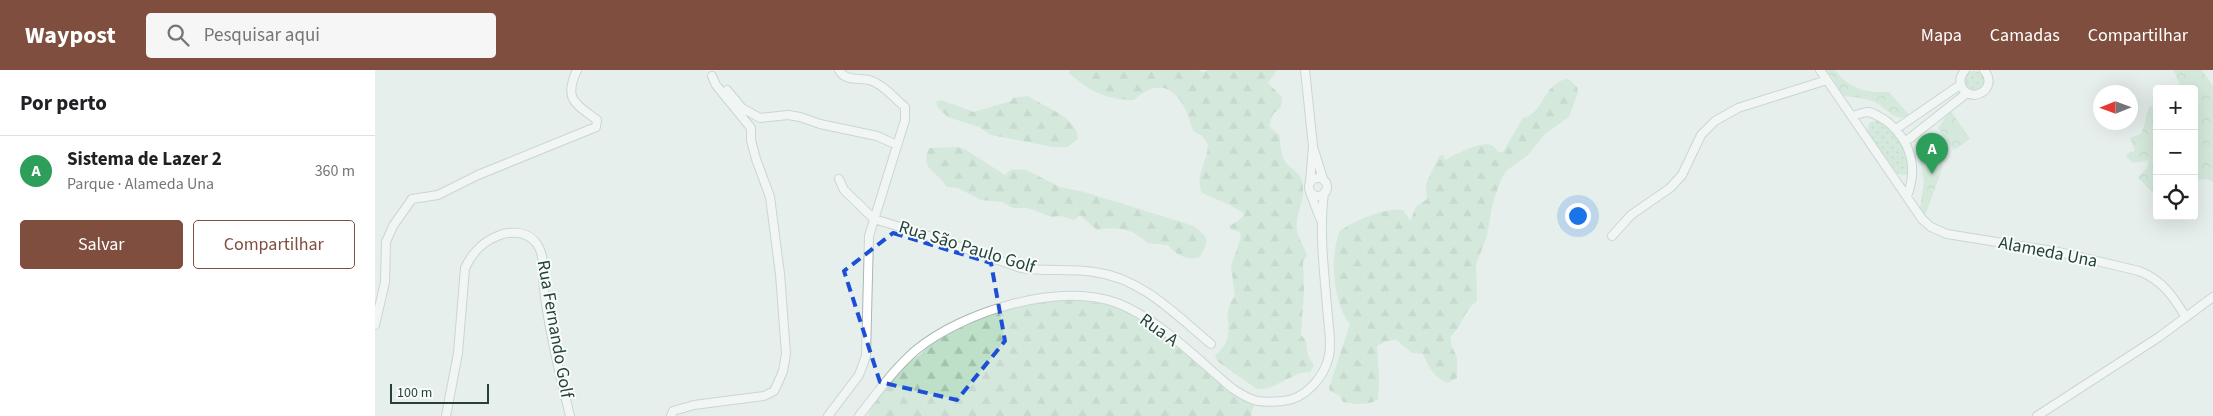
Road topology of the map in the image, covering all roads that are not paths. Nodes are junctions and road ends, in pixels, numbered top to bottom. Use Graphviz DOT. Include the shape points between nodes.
graph roads {
  1 [pos="577,70"];
  2 [pos="839,70"];
  3 [pos="1305,70"];
  4 [pos="1820,70"];
  5 [pos="1964,70"];
  6 [pos="1985,70"];
  7 [pos="710,73"];
  8 [pos="1827,80"];
  9 [pos="1961,84"];
  10 [pos="1967,94"];
  11 [pos="1932,105"];
  12 [pos="1939,115"];
  13 [pos="1853,116"];
  14 [pos="760,118"];
  15 [pos="1912,119"];
  16 [pos="751,128"];
  17 [pos="1897,130"];
  18 [pos="1919,131"];
  19 [pos="1905,142"];
  20 [pos="897,145"];
  21 [pos="1313,146"];
  22 [pos="839,179"];
  23 [pos="1323,179"];
  24 [pos="1310,182"];
  25 [pos="1310,192"];
  26 [pos="1324,193"];
  27 [pos="1907,196"];
  28 [pos="873,219"];
  29 [pos="1321,220"];
  30 [pos="1612,236"];
  31 [pos="2213,297"];
  32 [pos="2185,316"];
  33 [pos="375,325"];
  34 [pos="1211,344"];
  35 [pos="446,416"];
  36 [pos="570,416"];
  37 [pos="671,416"];
  38 [pos="829,416"];
  39 [pos="859,416"];
  40 [pos="2037,416"];
  1 -- 33 [label="street" via="572,89 574,105 597,120 596,127 478,174 438,195 412,199 386,242 385,282"];
  2 -- 20 [label="street" via="847,78 869,80 880,85 905,107 905,120"];
  3 -- 21 [label="street, Rua A"];
  4 -- 8 [label="street, Alameda Una"];
  5 -- 9 [label="street"];
  6 -- 10 [label="street" via="1989,78 1986,90 1977,95"];
  7 -- 14 [label="street" via="743,108"];
  7 -- 16 [label="street"];
  8 -- 13 [label="street, Alameda Una"];
  8 -- 30 [label="street" via="1738,108 1715,121 1701,135 1682,175 1670,188 1631,215"];
  9 -- 10 [label="street"];
  9 -- 11 [label="street"];
  10 -- 12 [label="street"];
  11 -- 12 [label="street"];
  11 -- 15 [label="street"];
  12 -- 18 [label="street"];
  13 -- 17 [label="street" via="1867,112 1885,119"];
  13 -- 27 [label="street, Alameda Una"];
  14 -- 16 [label="street"];
  14 -- 20 [label="street" via="800,117 877,136"];
  15 -- 17 [label="street"];
  15 -- 18 [label="street" via="1911,124"];
  16 -- 37 [label="street" via="756,159 770,197 781,274 786,335 783,371 774,391 764,396 694,404 673,411"];
  17 -- 19 [label="street"];
  18 -- 19 [label="street"];
  19 -- 27 [label="street" via="1913,166"];
  20 -- 28 [label="street"];
  21 -- 23 [label="street, Rua A"];
  21 -- 24 [label="street, Rua A"];
  22 -- 28 [label="street, Rua São Paulo Golf" via="845,190"];
  23 -- 24 [label="street" via="1317,177"];
  23 -- 26 [label="street, Rua A" via="1327,184"];
  24 -- 25 [label="street, Rua A"];
  25 -- 26 [label="street" via="1319,196"];
  25 -- 29 [label="street, Rua A"];
  26 -- 29 [label="street, Rua A"];
  27 -- 32 [label="street, Alameda Una" via="1922,219 1947,234 2059,252 2151,276 2170,292"];
  28 -- 34 [label="street, Rua São Paulo Golf" via="1021,268 1082,270 1118,278 1151,294"];
  28 -- 38 [label="street" via="869,236 866,356 859,375"];
  29 -- 39 [label="street, Rua A" via="1329,356 1321,375 1307,392 1291,400 1260,403 1245,396 1154,323 1117,303 1089,295 1064,294 997,307 944,330 917,349 892,373"];
  31 -- 32 [label="street"];
  32 -- 40 [label="street" via="2159,337"];
  35 -- 36 [label="street, Rua Fernando Golf" via="458,353 465,268 478,247 511,232 529,236 542,254 544,288"];
}
